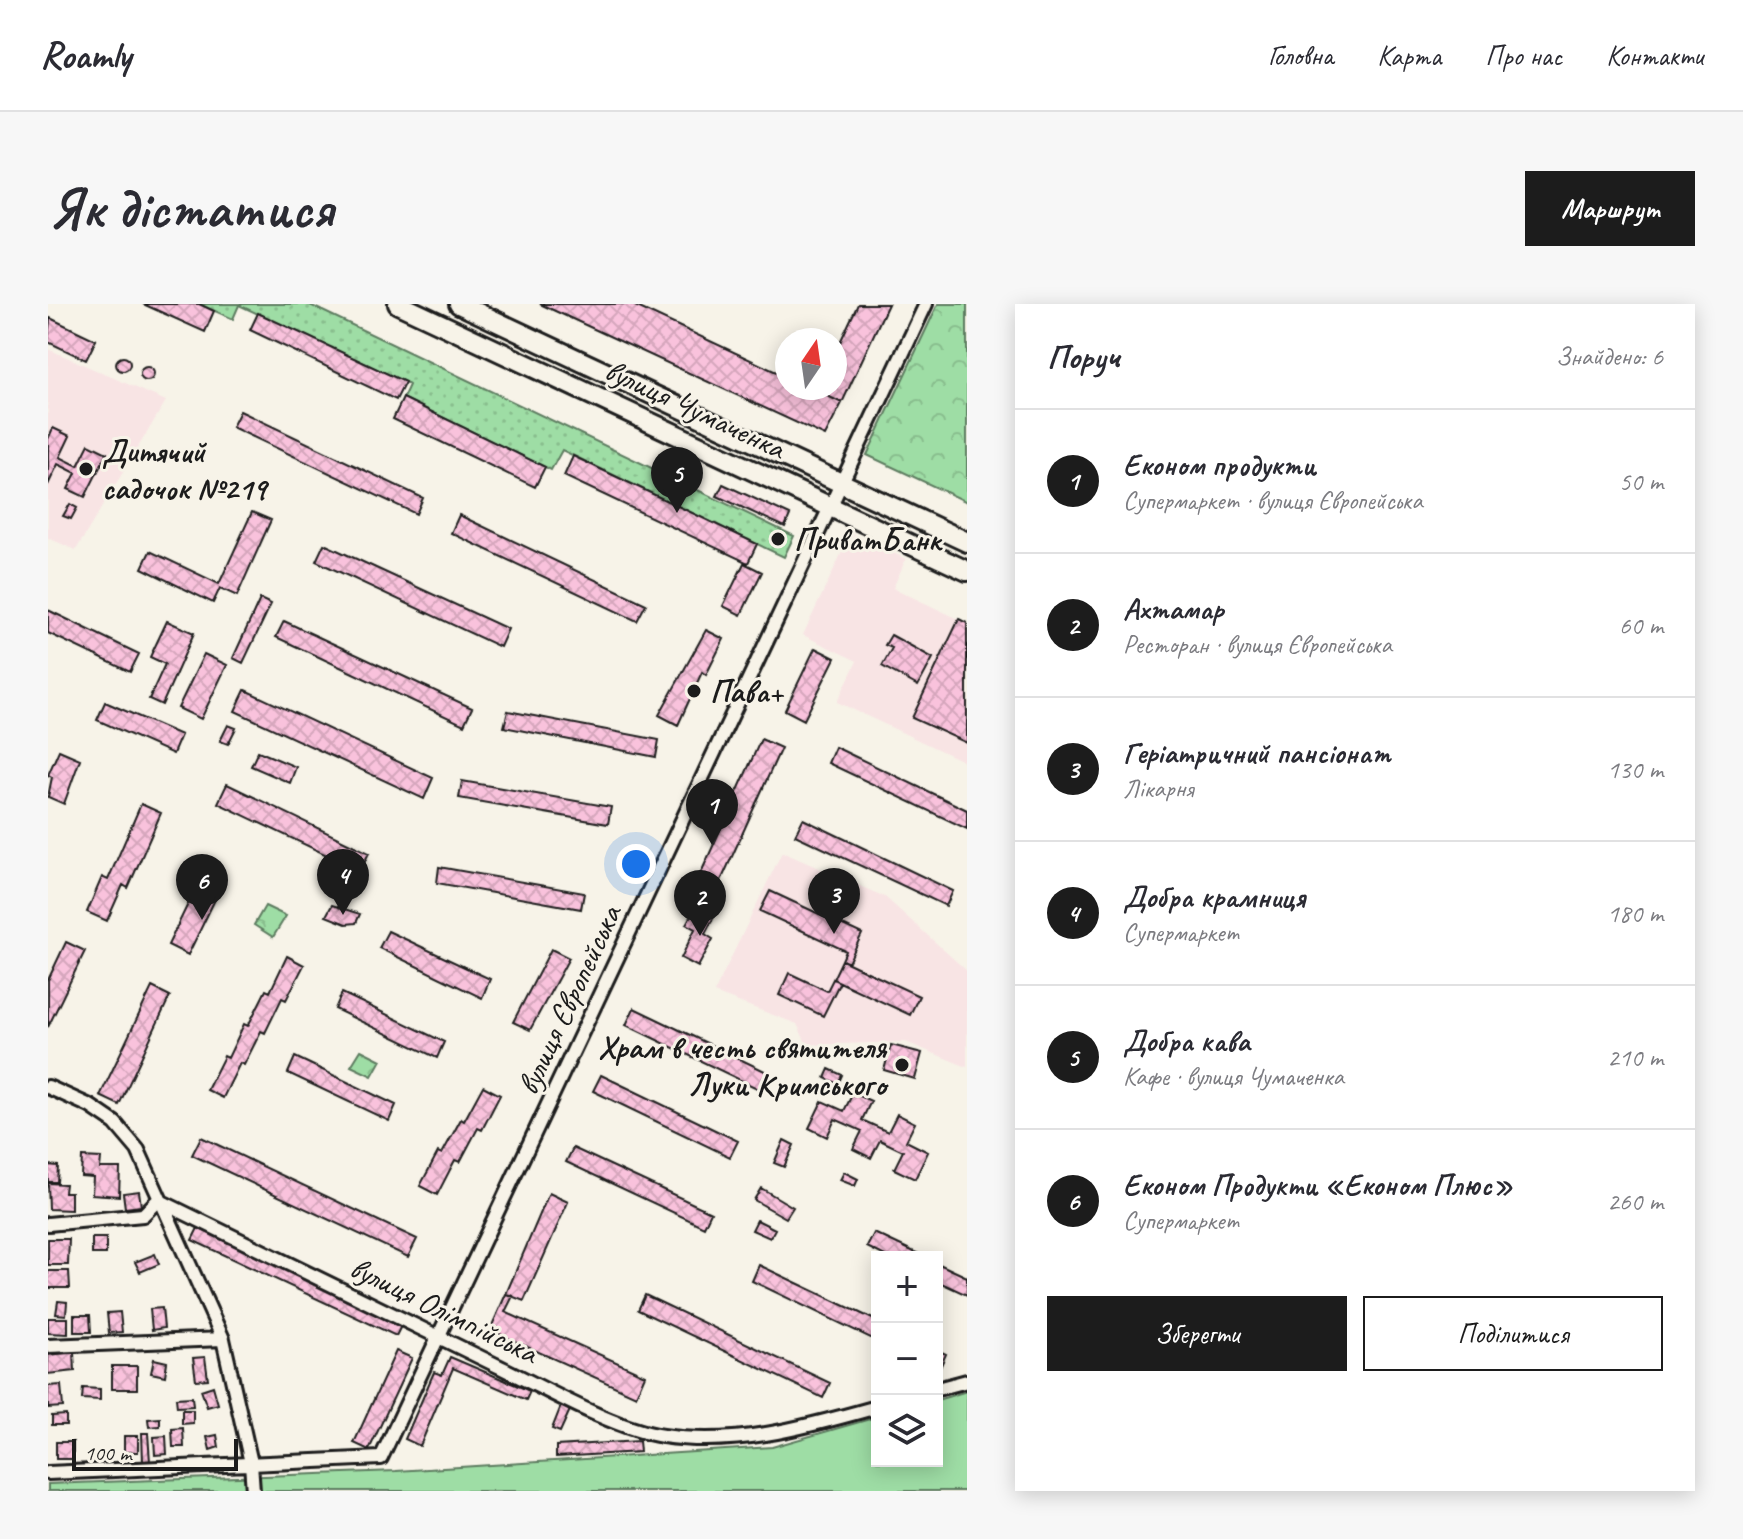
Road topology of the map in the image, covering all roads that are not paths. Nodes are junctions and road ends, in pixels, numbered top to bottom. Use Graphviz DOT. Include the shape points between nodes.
graph roads {
  1 [pos="398,304"];
  2 [pos="459,304"];
  3 [pos="926,304"];
  4 [pos="843,481"];
  5 [pos="831,506"];
  6 [pos="967,542"];
  7 [pos="967,571"];
  8 [pos="48,1087"];
  9 [pos="158,1200"];
  10 [pos="48,1224"];
  11 [pos="439,1336"];
  12 [pos="223,1339"];
  13 [pos="48,1346"];
  14 [pos="967,1381"];
  15 [pos="943,1387"];
  16 [pos="871,1409"];
  17 [pos="251,1463"];
  18 [pos="48,1473"];
  19 [pos="253,1491"];
  1 -- 5 [label="street, вулиця Чумаченка"];
  2 -- 4 [label="street, вулиця Чумаченка"];
  3 -- 4 [label="street, вулиця Європейська"];
  4 -- 5 [label="street, вулиця Європейська"];
  4 -- 6 [label="street, вулиця Чумаченка"];
  5 -- 7 [label="street, вулиця Чумаченка"];
  5 -- 11 [label="street, вулиця Європейська"];
  8 -- 9 [label="street" via="115,1123 138,1150"];
  9 -- 10 [label="street" via="143,1215"];
  9 -- 11 [label="street, вулиця Олімпійська"];
  9 -- 12 [label="street"];
  11 -- 16 [label="street, вулиця Олімпійська" via="559,1395 662,1436 773,1436"];
  11 -- 17 [label="street, вулиця Європейська" via="381,1458"];
  12 -- 13 [label="street"];
  12 -- 17 [label="street"];
  14 -- 15 [label="street"];
  17 -- 18 [label="street"];
  17 -- 19 [label="street"];
}
